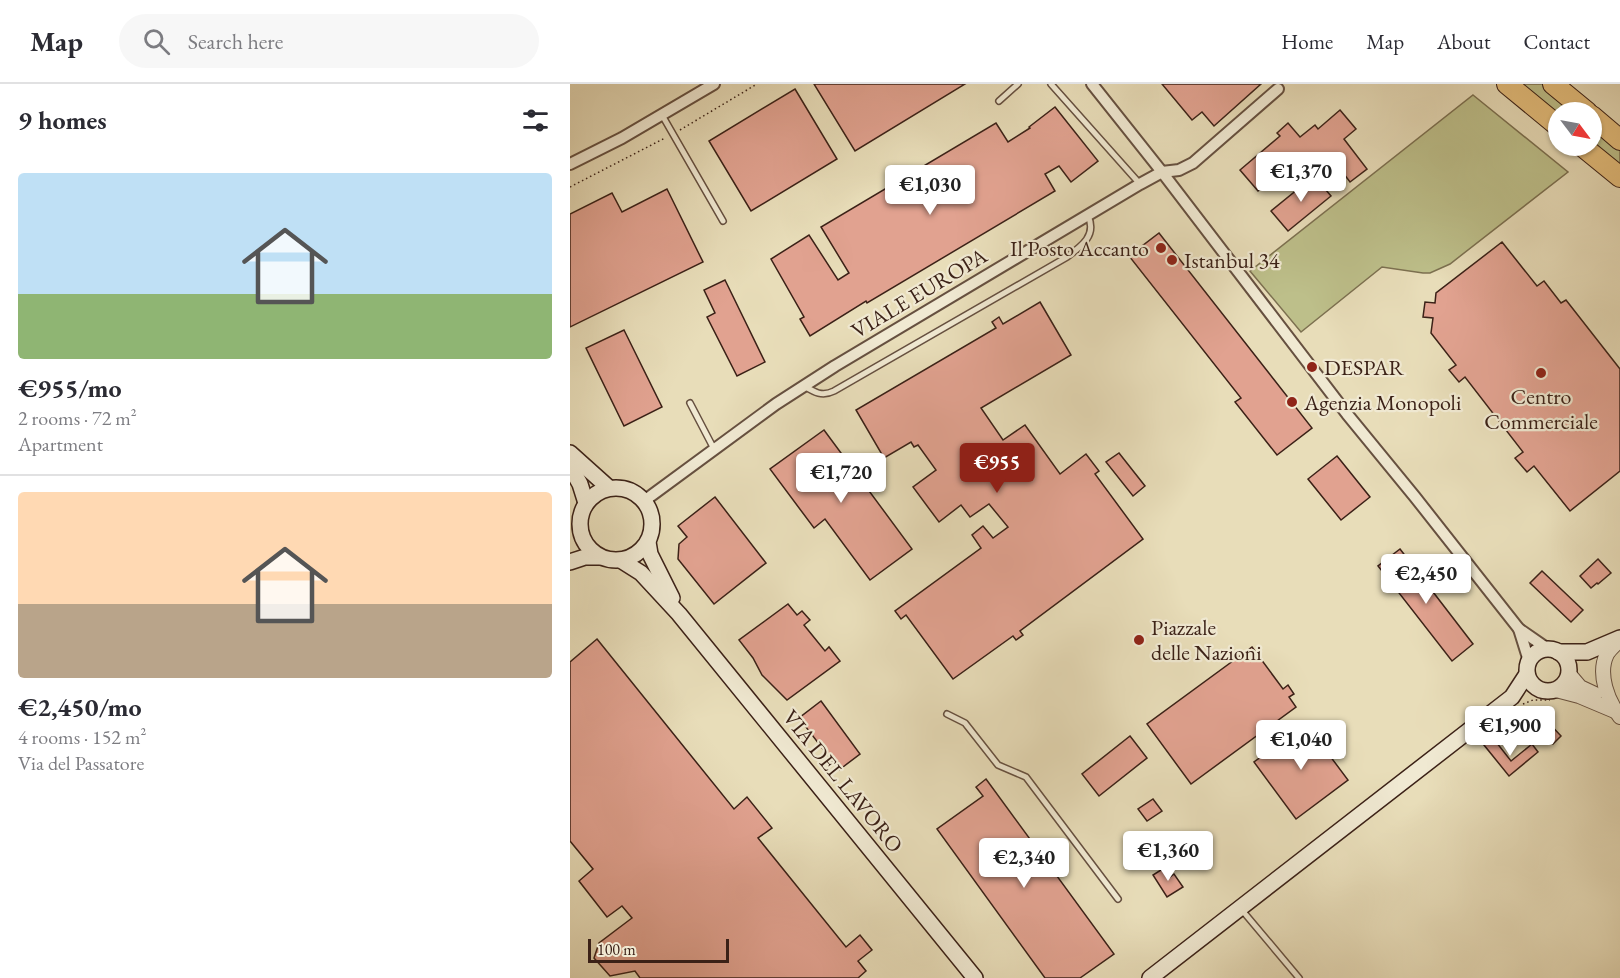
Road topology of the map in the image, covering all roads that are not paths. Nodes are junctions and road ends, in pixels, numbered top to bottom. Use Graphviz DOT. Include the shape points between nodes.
graph roads {
  1 [pos="714,84"];
  2 [pos="1018,84"];
  3 [pos="1052,84"];
  4 [pos="1092,84"];
  5 [pos="1507,84"];
  6 [pos="1553,84"];
  7 [pos="1278,89"];
  8 [pos="999,101"];
  9 [pos="1575,102"];
  10 [pos="662,115"];
  11 [pos="1548,118"];
  12 [pos="1602,125"];
  13 [pos="1620,140"];
  14 [pos="1594,156"];
  15 [pos="570,164"];
  16 [pos="1162,172"];
  17 [pos="1620,177"];
  18 [pos="1140,184"];
  19 [pos="1088,216"];
  20 [pos="723,221"];
  21 [pos="804,386"];
  22 [pos="690,403"];
  23 [pos="714,449"];
  24 [pos="570,453"];
  25 [pos="570,465"];
  26 [pos="609,488"];
  27 [pos="644,501"];
  28 [pos="586,503"];
  29 [pos="579,525"];
  30 [pos="570,538"];
  31 [pos="648,542"];
  32 [pos="599,557"];
  33 [pos="622,561"];
  34 [pos="570,562"];
  35 [pos="679,614"];
  36 [pos="1519,629"];
  37 [pos="1620,639"];
  38 [pos="1553,651"];
  39 [pos="1587,652"];
  40 [pos="1528,667"];
  41 [pos="1569,673"];
  42 [pos="1537,689"];
  43 [pos="1555,695"];
  44 [pos="1516,701"];
  45 [pos="1616,710"];
  46 [pos="947,714"];
  47 [pos="1118,898"];
  48 [pos="1240,907"];
  49 [pos="974,977"];
  50 [pos="1150,978"];
  51 [pos="1299,978"];
  1 -- 10 [label="street"];
  2 -- 8 [label="lane"];
  3 -- 18 [label="lane"];
  4 -- 16 [label="street"];
  5 -- 11 [label="highway"];
  6 -- 9 [label="highway"];
  7 -- 16 [label="street, VIALE EUROPA" via="1198,159 1179,170"];
  10 -- 15 [label="street"];
  10 -- 20 [label="lane"];
  12 -- 13 [label="highway"];
  14 -- 17 [label="highway"];
  16 -- 18 [label="street, VIALE EUROPA"];
  16 -- 36 [label="street" via="1347,414"];
  18 -- 19 [label="street, VIALE EUROPA"];
  19 -- 21 [label="street, VIALE EUROPA"];
  19 -- 21 [label="lane" via="1092,224 1090,234 1067,257 829,394"];
  21 -- 23 [label="street, VIALE EUROPA"];
  22 -- 23 [label="lane"];
  23 -- 27 [label="street, VIALE EUROPA"];
  24 -- 26 [label="main road"];
  25 -- 28 [label="main road"];
  26 -- 27 [label="main road" via="628,490"];
  26 -- 28 [label="main road"];
  27 -- 31 [label="main road, VIA DEL LAVORO" via="652,525"];
  28 -- 29 [label="main road"];
  29 -- 30 [label="main road"];
  29 -- 32 [label="main road" via="585,544"];
  31 -- 33 [label="main road" via="637,554"];
  31 -- 35 [label="main road, VIA DEL LAVORO"];
  32 -- 33 [label="main road, VIA DEL LAVORO"];
  32 -- 34 [label="main road, VIA DEL LAVORO"];
  33 -- 35 [label="main road, VIA DEL LAVORO" via="641,573"];
  35 -- 49 [label="main road, VIA DEL LAVORO"];
  36 -- 38 [label="street"];
  36 -- 40 [label="street"];
  37 -- 39 [label="main road"];
  37 -- 45 [label="street" via="1607,655 1604,669 1604,684"];
  38 -- 39 [label="main road"];
  38 -- 40 [label="main road" via="1539,651"];
  38 -- 41 [label="main road" via="1566,660"];
  39 -- 41 [label="main road"];
  40 -- 42 [label="main road" via="1530,682"];
  40 -- 44 [label="main road"];
  41 -- 43 [label="main road"];
  41 -- 45 [label="street" via="1580,687"];
  42 -- 43 [label="main road"];
  42 -- 44 [label="main road"];
  43 -- 45 [label="street" via="1579,696"];
  44 -- 48 [label="main road"];
  46 -- 47 [label="lane" via="965,723 998,765 1026,777"];
  48 -- 50 [label="main road"];
  48 -- 51 [label="lane"];
}
